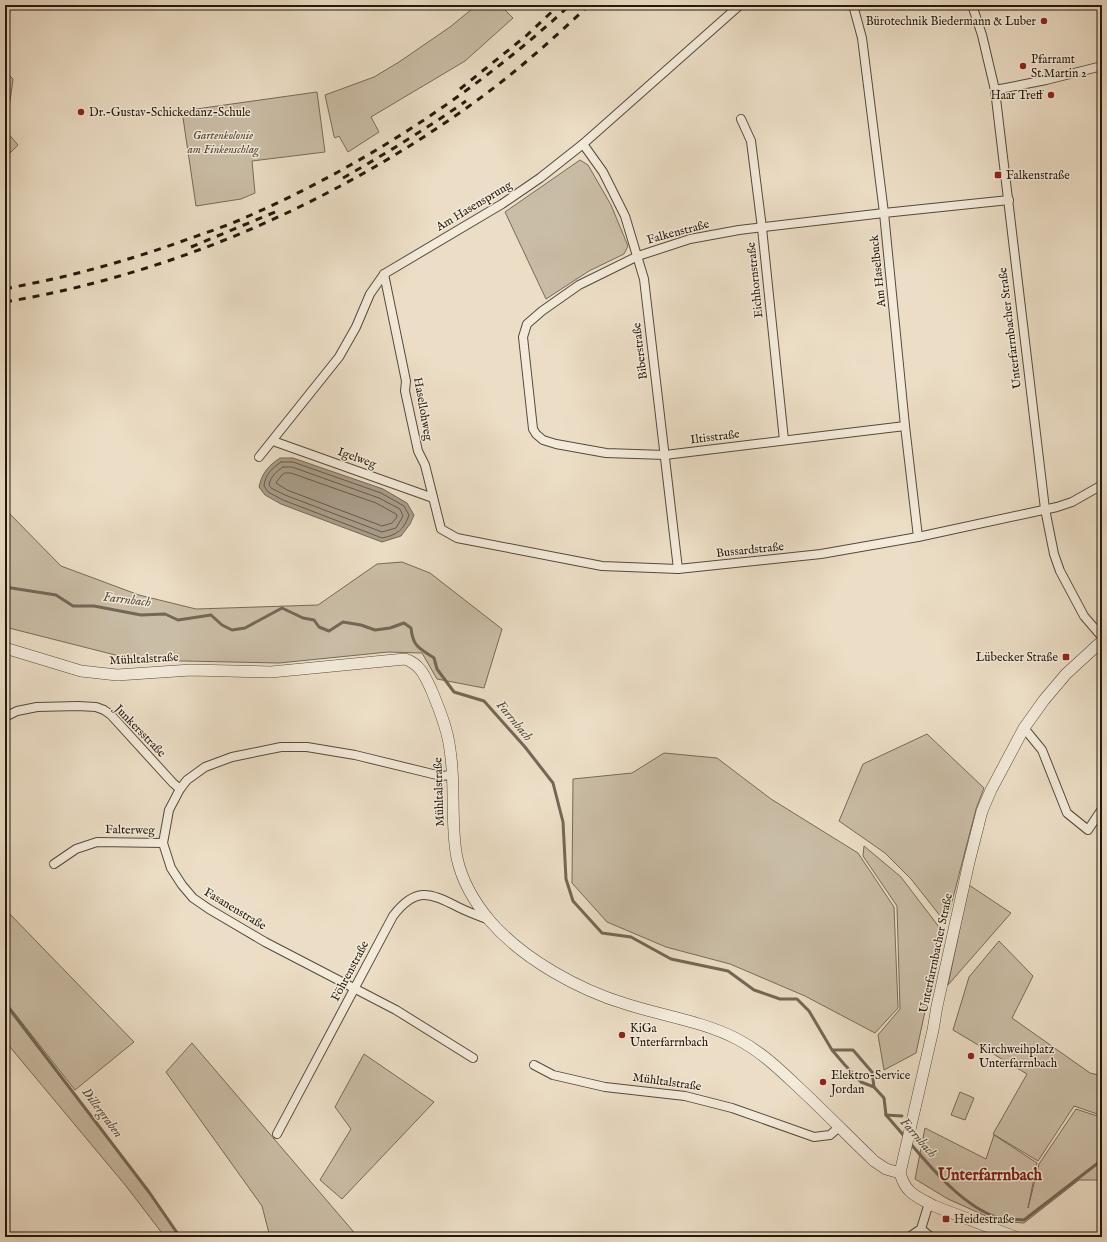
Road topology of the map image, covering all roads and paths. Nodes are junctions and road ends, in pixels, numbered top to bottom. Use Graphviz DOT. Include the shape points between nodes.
graph roads {
  1 [pos="740,5"];
  2 [pos="853,5"];
  3 [pos="972,5"];
  4 [pos="1102,66"];
  5 [pos="996,90"];
  6 [pos="741,119"];
  7 [pos="583,144"];
  8 [pos="1009,200"];
  9 [pos="884,212"];
  10 [pos="762,228"];
  11 [pos="638,256"];
  12 [pos="384,274"];
  13 [pos="905,426"];
  14 [pos="533,429"];
  15 [pos="784,440"];
  16 [pos="272,441"];
  17 [pos="665,456"];
  18 [pos="259,457"];
  19 [pos="1102,485"];
  20 [pos="433,498"];
  21 [pos="1045,509"];
  22 [pos="918,536"];
  23 [pos="456,538"];
  24 [pos="678,569"];
  25 [pos="1102,637"];
  26 [pos="1102,641"];
  27 [pos="5,648"];
  28 [pos="5,717"];
  29 [pos="1024,728"];
  30 [pos="452,775"];
  31 [pos="180,789"];
  32 [pos="1102,809"];
  33 [pos="163,843"];
  34 [pos="54,864"];
  35 [pos="490,920"];
  36 [pos="354,988"];
  37 [pos="472,1058"];
  38 [pos="534,1065"];
  39 [pos="839,1127"];
  40 [pos="277,1134"];
  41 [pos="900,1173"];
  42 [pos="929,1203"];
  43 [pos="921,1229"];
  44 [pos="909,1237"];
  45 [pos="931,1237"];
  46 [pos="1015,1237"];
  1 -- 7 [label="street, Am Hasensprung"];
  2 -- 9 [label="street, Am Haselbuck" via="862,38"];
  3 -- 5 [label="street, Unterfarrnbacher Straße"];
  4 -- 5 [label="street"];
  5 -- 8 [label="street, Unterfarrnbacher Straße"];
  6 -- 10 [label="street, Eichhornstraße" via="751,142"];
  7 -- 11 [label="street, Biberstraße" via="603,172 625,216"];
  7 -- 12 [label="street, Am Hasensprung" via="502,204"];
  8 -- 9 [label="street, Falkenstraße"];
  8 -- 21 [label="street, Unterfarrnbacher Straße"];
  9 -- 10 [label="street, Falkenstraße"];
  9 -- 13 [label="street, Am Haselbuck"];
  10 -- 11 [label="street, Falkenstraße" via="690,239"];
  10 -- 15 [label="street, Eichhornstraße"];
  11 -- 14 [label="street, Falkenstraße" via="579,285 526,324 523,337"];
  11 -- 17 [label="street, Biberstraße" via="644,279"];
  12 -- 16 [label="street, Am Hasensprung" via="370,294 356,327 339,357"];
  12 -- 20 [label="street, Hasellohweg" via="418,451"];
  13 -- 15 [label="street, Iltisstraße"];
  13 -- 22 [label="street, Am Haselbuck"];
  14 -- 17 [label="street, Iltisstraße" via="543,440 556,444 606,453"];
  15 -- 17 [label="street, Iltisstraße"];
  16 -- 18 [label="street, Am Hasensprung"];
  16 -- 20 [label="street, Igelweg"];
  17 -- 24 [label="street, Biberstraße"];
  19 -- 21 [label="street, Bussardstraße" via="1072,502"];
  20 -- 23 [label="street, Hasellohweg" via="441,529"];
  21 -- 22 [label="street, Bussardstraße"];
  21 -- 25 [label="street, Unterfarrnbacher Straße" via="1060,571 1084,616"];
  22 -- 24 [label="street, Bussardstraße" via="821,554"];
  23 -- 24 [label="street, Bussardstraße" via="602,566"];
  26 -- 29 [label="street, Unterfarrnbacher Straße" via="1066,674"];
  27 -- 30 [label="street, Mühltalstraße" via="81,671 117,674 191,670 271,672 405,659 423,673 434,695 446,729"];
  28 -- 31 [label="street, Junkersstraße" via="37,707 89,707 104,710"];
  29 -- 32 [label="street" via="1042,750 1067,814 1088,830"];
  29 -- 41 [label="street, Unterfarrnbacher Straße" via="982,811"];
  30 -- 31 [label="street, Fasanenstraße" via="441,776 323,749 281,747 217,762 196,773"];
  30 -- 35 [label="street, Mühltalstraße" via="453,826 460,870 472,894"];
  31 -- 33 [label="street, Fasanenstraße" via="169,810"];
  33 -- 34 [label="street, Falterweg" via="97,842 76,849"];
  33 -- 36 [label="street, Fasanenstraße" via="171,868 193,898 265,942"];
  35 -- 36 [label="street, Föhrenstraße" via="439,897 425,894 414,897 393,916"];
  35 -- 39 [label="street, Mühltalstraße" via="521,949 573,982 622,1003 706,1026 748,1045 771,1062"];
  36 -- 37 [label="street, Fasanenstraße" via="396,1010"];
  36 -- 40 [label="street, Föhrenstraße"];
  38 -- 39 [label="street, Mühltalstraße" via="552,1075 605,1087 691,1097 732,1108 814,1137 830,1135"];
  39 -- 41 [label="street, Mühltalstraße" via="874,1161 886,1169"];
  41 -- 42 [label="street" via="909,1191"];
  42 -- 43 [label="street"];
  42 -- 46 [label="street"];
  43 -- 44 [label="street"];
  43 -- 45 [label="street"];
}
